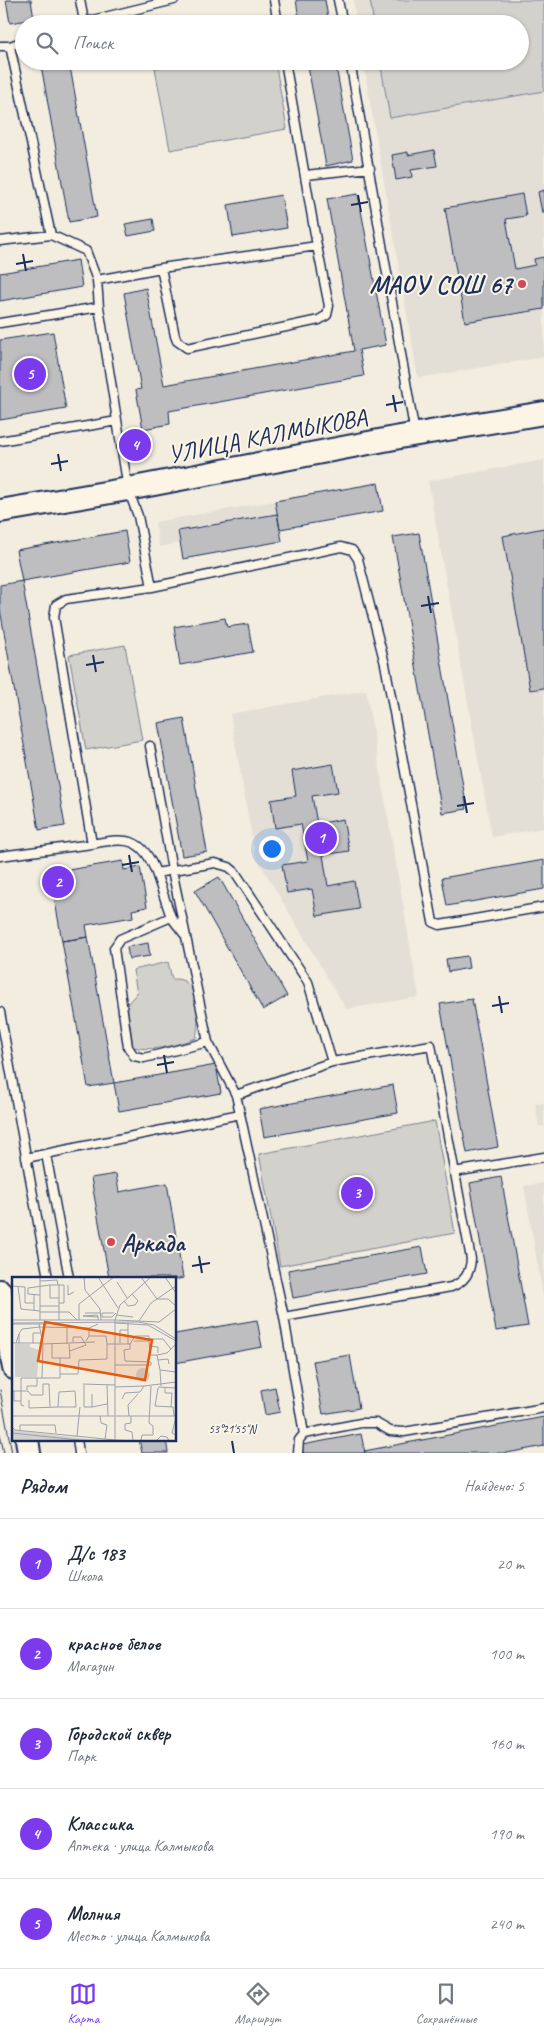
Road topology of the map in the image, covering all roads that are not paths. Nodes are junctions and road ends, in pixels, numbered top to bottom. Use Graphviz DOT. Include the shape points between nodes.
graph roads {
  1 [pos="80,0"];
  2 [pos="174,0"];
  3 [pos="274,0"];
  4 [pos="338,0"];
  5 [pos="80,15"];
  6 [pos="110,15"];
  7 [pos="276,15"];
  8 [pos="341,15"];
  9 [pos="15,44"];
  10 [pos="0,46"];
  11 [pos="10,46"];
  12 [pos="15,69"];
  13 [pos="15,70"];
  14 [pos="287,70"];
  15 [pos="352,70"];
  16 [pos="370,168"];
  17 [pos="306,175"];
  18 [pos="51,235"];
  19 [pos="0,241"];
  20 [pos="317,246"];
  21 [pos="161,268"];
  22 [pos="98,280"];
  23 [pos="99,307"];
  24 [pos="0,323"];
  25 [pos="544,413"];
  26 [pos="117,421"];
  27 [pos="416,436"];
  28 [pos="0,441"];
  29 [pos="128,489"];
  30 [pos="0,511"];
  31 [pos="152,587"];
  32 [pos="150,746"];
  33 [pos="92,844"];
  34 [pos="0,856"];
  35 [pos="172,870"];
  36 [pos="156,873"];
  37 [pos="544,907"];
  38 [pos="170,917"];
  39 [pos="186,937"];
  40 [pos="0,1012"];
  41 [pos="208,1042"];
  42 [pos="332,1062"];
  43 [pos="236,1095"];
  44 [pos="240,1114"];
  45 [pos="46,1154"];
  46 [pos="544,1157"];
  47 [pos="26,1158"];
  48 [pos="454,1172"];
  49 [pos="48,1277"];
  50 [pos="69,1277"];
  51 [pos="0,1291"];
  52 [pos="284,1317"];
  53 [pos="12,1357"];
  54 [pos="544,1408"];
  55 [pos="304,1434"];
  56 [pos="27,1440"];
  57 [pos="77,1440"];
  58 [pos="29,1453"];
  59 [pos="79,1453"];
  60 [pos="298,1453"];
  1 -- 5 [label="lane"];
  2 -- 6 [label="lane"];
  3 -- 7 [label="lane"];
  4 -- 8 [label="lane"];
  9 -- 11 [label="lane"];
  10 -- 11 [label="lane"];
  11 -- 12 [label="lane"];
  13 -- 18 [label="lane"];
  14 -- 17 [label="lane"];
  15 -- 16 [label="lane"];
  16 -- 17 [label="lane"];
  16 -- 27 [label="lane"];
  17 -- 20 [label="lane"];
  18 -- 19 [label="lane"];
  18 -- 22 [label="lane" via="86,251"];
  20 -- 21 [label="lane"];
  20 -- 21 [label="lane" via="329,306 324,318 192,348 181,345 175,336"];
  21 -- 22 [label="lane"];
  22 -- 23 [label="lane"];
  23 -- 24 [label="lane"];
  23 -- 26 [label="lane"];
  25 -- 27 [label="main road, УЛИЦА КАЛМЫКОВА"];
  26 -- 28 [label="lane"];
  26 -- 29 [label="lane"];
  27 -- 29 [label="main road, УЛИЦА КАЛМЫКОВА"];
  29 -- 30 [label="main road, УЛИЦА КАЛМЫКОВА"];
  29 -- 31 [label="lane" via="138,516"];
  31 -- 33 [label="lane" via="66,599 54,611"];
  31 -- 37 [label="lane" via="341,548 352,550 358,559 385,664 433,922 440,925"];
  32 -- 35 [label="lane"];
  33 -- 34 [label="lane"];
  33 -- 36 [label="lane" via="116,839 138,844 151,859"];
  35 -- 36 [label="lane"];
  35 -- 39 [label="lane"];
  35 -- 42 [label="lane" via="214,863 235,872 308,982"];
  36 -- 38 [label="lane"];
  38 -- 39 [label="lane"];
  38 -- 41 [label="lane" via="120,939 114,948 128,1047 134,1056 144,1058"];
  39 -- 41 [label="lane"];
  40 -- 47 [label="lane"];
  41 -- 43 [label="lane"];
  42 -- 43 [label="lane"];
  42 -- 48 [label="lane" via="431,1046"];
  43 -- 44 [label="lane"];
  44 -- 45 [label="lane"];
  44 -- 52 [label="lane"];
  45 -- 47 [label="lane"];
  45 -- 50 [label="lane"];
  46 -- 48 [label="lane"];
  47 -- 49 [label="lane"];
  48 -- 52 [label="lane" via="471,1259 470,1269 459,1284"];
  51 -- 53 [label="main road"];
  52 -- 55 [label="lane"];
  54 -- 55 [label="lane" via="404,1432 390,1431 376,1423 361,1423"];
  55 -- 60 [label="lane" via="299,1440"];
  56 -- 58 [label="main road"];
  57 -- 59 [label="lane"];
}
